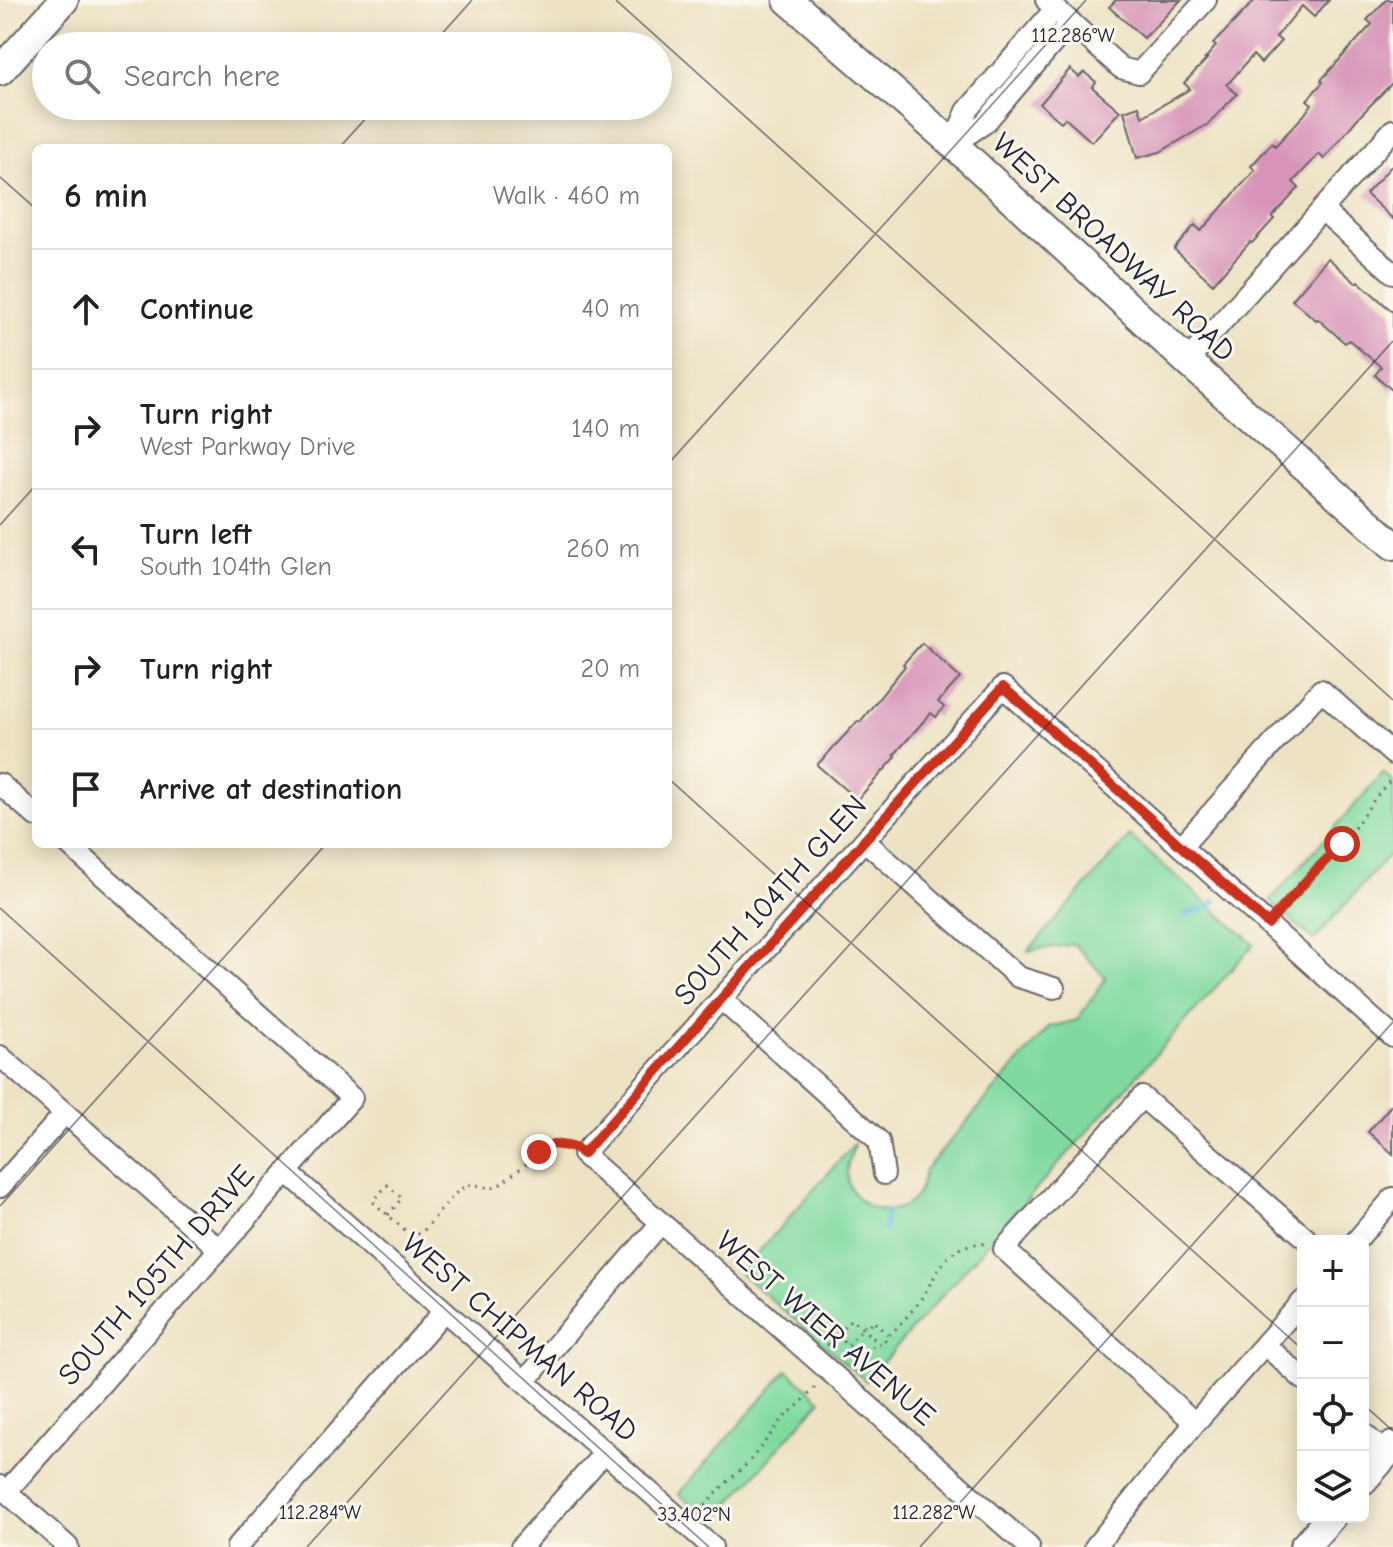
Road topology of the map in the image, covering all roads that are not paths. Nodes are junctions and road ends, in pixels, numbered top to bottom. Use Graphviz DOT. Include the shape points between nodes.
graph roads {
  1 [pos="64,0"];
  2 [pos="788,0"];
  3 [pos="1206,0"];
  4 [pos="1057,10"];
  5 [pos="35,32"];
  6 [pos="32,36"];
  7 [pos="0,71"];
  8 [pos="1393,130"];
  9 [pos="953,144"];
  10 [pos="1322,210"];
  11 [pos="1393,273"];
  12 [pos="1187,361"];
  13 [pos="1393,545"];
  14 [pos="1393,754"];
  15 [pos="0,784"];
  16 [pos="32,812"];
  17 [pos="865,841"];
  18 [pos="1181,847"];
  19 [pos="72,848"];
  20 [pos="1054,988"];
  21 [pos="721,999"];
  22 [pos="1393,1037"];
  23 [pos="0,1056"];
  24 [pos="65,1113"];
  25 [pos="583,1154"];
  26 [pos="287,1172"];
  27 [pos="884,1174"];
  28 [pos="0,1187"];
  29 [pos="1393,1198"];
  30 [pos="661,1223"];
  31 [pos="1302,1235"];
  32 [pos="1361,1235"];
  33 [pos="219,1249"];
  34 [pos="1298,1307"];
  35 [pos="444,1311"];
  36 [pos="1265,1345"];
  37 [pos="1297,1374"];
  38 [pos="525,1381"];
  39 [pos="1195,1423"];
  40 [pos="1369,1437"];
  41 [pos="1390,1450"];
  42 [pos="605,1452"];
  43 [pos="1369,1473"];
  44 [pos="3,1489"];
  45 [pos="1326,1523"];
  46 [pos="68,1547"];
  47 [pos="237,1547"];
  48 [pos="521,1547"];
  49 [pos="712,1547"];
  50 [pos="1029,1547"];
  51 [pos="1095,1547"];
  52 [pos="1304,1547"];
  1 -- 5 [label="main road"];
  2 -- 9 [label="main road, WEST BROADWAY ROAD"];
  3 -- 4 [label="street" via="1139,73 1121,68"];
  4 -- 9 [label="street" via="985,123"];
  6 -- 7 [label="main road"];
  8 -- 10 [label="street"];
  9 -- 12 [label="main road, WEST BROADWAY ROAD"];
  10 -- 11 [label="street"];
  10 -- 12 [label="street"];
  12 -- 13 [label="main road, WEST BROADWAY ROAD"];
  14 -- 18 [label="street" via="1321,690"];
  15 -- 16 [label="street"];
  17 -- 18 [label="street, SOUTH 104TH GLEN" via="1003,687"];
  17 -- 20 [label="street" via="1018,977"];
  17 -- 21 [label="street, SOUTH 104TH GLEN"];
  18 -- 22 [label="street"];
  19 -- 26 [label="street, SOUTH 105TH DRIVE" via="352,1098"];
  21 -- 25 [label="street, SOUTH 104TH GLEN"];
  21 -- 27 [label="street" via="879,1141"];
  23 -- 24 [label="street"];
  24 -- 28 [label="street"];
  24 -- 33 [label="street"];
  25 -- 30 [label="street, WEST WIER AVENUE"];
  26 -- 33 [label="street, SOUTH 105TH DRIVE"];
  26 -- 35 [label="street, WEST CHIPMAN ROAD"];
  29 -- 32 [label="street"];
  30 -- 38 [label="street"];
  30 -- 50 [label="street, WEST WIER AVENUE"];
  31 -- 39 [label="street" via="1142,1097 1004,1249"];
  33 -- 44 [label="street, SOUTH 105TH DRIVE"];
  34 -- 36 [label="street"];
  35 -- 38 [label="street, WEST CHIPMAN ROAD"];
  35 -- 47 [label="street"];
  36 -- 37 [label="street"];
  36 -- 39 [label="street"];
  38 -- 42 [label="street, WEST CHIPMAN ROAD"];
  39 -- 51 [label="street"];
  40 -- 41 [label="street"];
  41 -- 43 [label="main road"];
  42 -- 48 [label="street"];
  42 -- 49 [label="street, WEST CHIPMAN ROAD"];
  44 -- 46 [label="street"];
  45 -- 52 [label="main road"];
}
